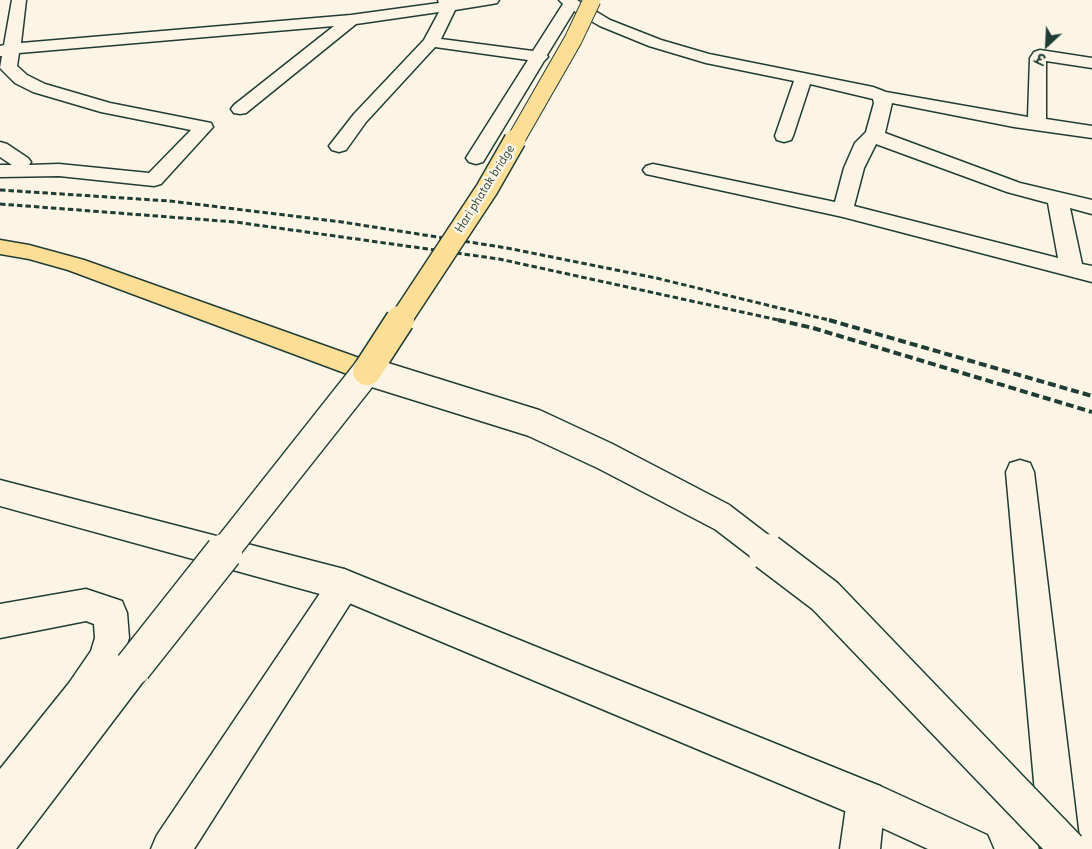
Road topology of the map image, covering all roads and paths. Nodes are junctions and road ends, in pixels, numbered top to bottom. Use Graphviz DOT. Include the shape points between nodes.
graph roads {
  1 [pos="18,0"];
  2 [pos="374,0"];
  3 [pos="492,0"];
  4 [pos="592,0"];
  5 [pos="569,2"];
  6 [pos="447,4"];
  7 [pos="380,16"];
  8 [pos="351,20"];
  9 [pos="431,42"];
  10 [pos="6,50"];
  11 [pos="540,57"];
  12 [pos="1092,63"];
  13 [pos="4,68"];
  14 [pos="803,79"];
  15 [pos="881,96"];
  16 [pos="240,109"];
  17 [pos="1036,123"];
  18 [pos="1092,132"];
  19 [pos="875,134"];
  20 [pos="784,136"];
  21 [pos="339,146"];
  22 [pos="0,148"];
  23 [pos="476,158"];
  24 [pos="21,162"];
  25 [pos="653,170"];
  26 [pos="0,171"];
  27 [pos="1058,199"];
  28 [pos="1092,208"];
  29 [pos="844,210"];
  30 [pos="0,247"];
  31 [pos="1082,272"];
  32 [pos="367,371"];
  33 [pos="1020,472"];
  34 [pos="0,493"];
  35 [pos="344,585"];
  36 [pos="0,621"];
  37 [pos="0,799"];
  38 [pos="866,800"];
  39 [pos="0,838"];
  40 [pos="171,849"];
  41 [pos="860,849"];
  42 [pos="974,849"];
  43 [pos="1060,849"];
  44 [pos="1068,849"];
  1 -- 10 [label="street"];
  2 -- 7 [label="street"];
  3 -- 6 [label="street"];
  4 -- 32 [label="main road, Hari phatak bridge, bridge" via="573,40 487,189"];
  5 -- 11 [label="street"];
  5 -- 14 [label="street" via="605,23 656,43 706,58"];
  6 -- 7 [label="street"];
  6 -- 9 [label="street"];
  7 -- 8 [label="street"];
  8 -- 10 [label="street"];
  8 -- 16 [label="street"];
  9 -- 11 [label="street"];
  9 -- 21 [label="street" via="360,118"];
  10 -- 13 [label="street"];
  11 -- 23 [label="street"];
  12 -- 17 [label="street" via="1040,55"];
  13 -- 26 [label="street" via="39,88 107,108 204,127 154,180 59,170"];
  14 -- 15 [label="street"];
  14 -- 20 [label="street"];
  15 -- 17 [label="street"];
  15 -- 19 [label="street" via="883,103"];
  17 -- 18 [label="street"];
  19 -- 27 [label="street" via="886,141 1014,188"];
  19 -- 29 [label="street" via="865,143 854,168"];
  22 -- 24 [label="street"];
  25 -- 29 [label="street"];
  27 -- 28 [label="street"];
  27 -- 31 [label="street"];
  29 -- 31 [label="street"];
  30 -- 32 [label="main road" via="76,265"];
  32 -- 39 [label="street, bridge"];
  32 -- 44 [label="street, bridge" via="534,423 722,517 825,596"];
  33 -- 43 [label="street"];
  34 -- 35 [label="street"];
  35 -- 38 [label="street"];
  35 -- 40 [label="street"];
  36 -- 37 [label="street" via="86,605 110,613 112,638 105,660 82,696"];
  38 -- 41 [label="street"];
  38 -- 42 [label="street"];
}
